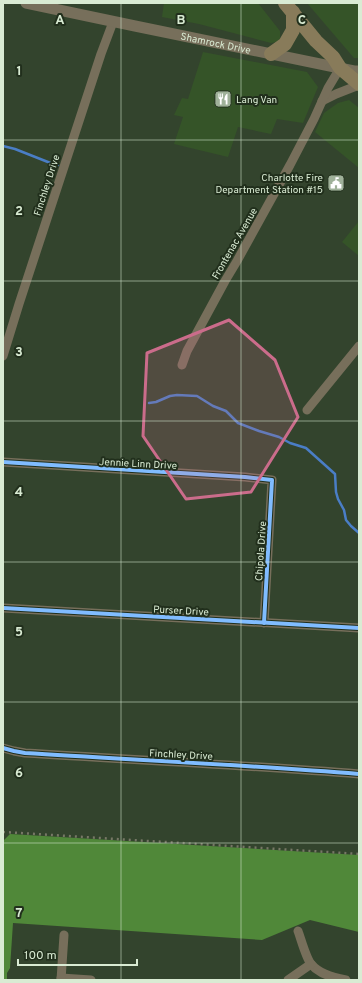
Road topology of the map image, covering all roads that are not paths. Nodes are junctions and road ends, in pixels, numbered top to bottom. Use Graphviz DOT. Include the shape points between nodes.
graph roads {
  1 [pos="26,3"];
  2 [pos="289,8"];
  3 [pos="113,22"];
  4 [pos="271,54"];
  5 [pos="340,68"];
  6 [pos="359,71"];
  7 [pos="359,85"];
  8 [pos="322,101"];
  9 [pos="359,346"];
  10 [pos="3,356"];
  11 [pos="182,365"];
  12 [pos="307,410"];
  13 [pos="3,462"];
  14 [pos="272,480"];
  15 [pos="3,608"];
  16 [pos="264,623"];
  17 [pos="359,628"];
  18 [pos="3,748"];
  19 [pos="359,774"];
  20 [pos="298,931"];
  21 [pos="64,935"];
  22 [pos="311,964"];
  23 [pos="61,979"];
  24 [pos="91,980"];
  25 [pos="288,980"];
  26 [pos="346,980"];
  1 -- 3 [label="street, Shamrock Drive"];
  2 -- 4 [label="main road" via="293,30 285,44"];
  2 -- 5 [label="main road"];
  3 -- 4 [label="street, Shamrock Drive"];
  3 -- 10 [label="street, Finchley Drive"];
  4 -- 5 [label="street, Shamrock Drive"];
  5 -- 6 [label="street, Shamrock Drive"];
  5 -- 7 [label="main road"];
  5 -- 8 [label="street, Frontenac Avenue"];
  7 -- 8 [label="street"];
  8 -- 11 [label="street, Frontenac Avenue" via="290,165 187,351"];
  9 -- 12 [label="street"];
  13 -- 14 [label="street, Jennie Linn Drive"];
  14 -- 16 [label="street, Chipola Drive"];
  15 -- 16 [label="street, Purser Drive"];
  16 -- 17 [label="street, Purser Drive"];
  18 -- 19 [label="street, Finchley Drive" via="25,752"];
  20 -- 22 [label="street"];
  21 -- 23 [label="street"];
  22 -- 25 [label="street"];
  22 -- 26 [label="street" via="327,975"];
  23 -- 24 [label="street"];
}
